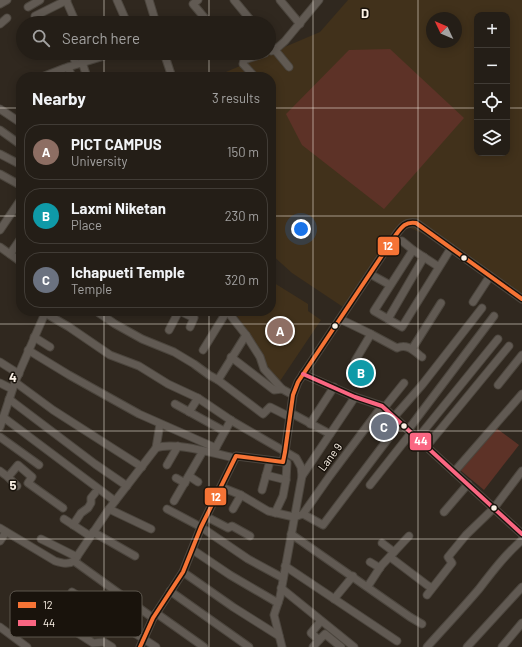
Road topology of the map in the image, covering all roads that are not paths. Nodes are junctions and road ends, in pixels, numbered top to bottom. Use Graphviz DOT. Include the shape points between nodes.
graph roads {
  1 [pos="7,0"];
  2 [pos="40,0"];
  3 [pos="66,0"];
  4 [pos="117,0"];
  5 [pos="149,0"];
  6 [pos="198,0"];
  7 [pos="234,0"];
  8 [pos="280,0"];
  9 [pos="319,0"];
  10 [pos="0,4"];
  11 [pos="28,7"];
  12 [pos="35,16"];
  13 [pos="73,16"];
  14 [pos="124,16"];
  15 [pos="153,16"];
  16 [pos="203,16"];
  17 [pos="247,16"];
  18 [pos="7,18"];
  19 [pos="0,24"];
  20 [pos="300,24"];
  21 [pos="276,48"];
  22 [pos="276,55"];
  23 [pos="77,60"];
  24 [pos="86,60"];
  25 [pos="166,60"];
  26 [pos="244,60"];
  27 [pos="79,63"];
  28 [pos="68,67"];
  29 [pos="289,67"];
  30 [pos="60,72"];
  31 [pos="70,72"];
  32 [pos="84,72"];
  33 [pos="170,72"];
  34 [pos="250,72"];
  35 [pos="0,109"];
  36 [pos="16,120"];
  37 [pos="0,130"];
  38 [pos="16,141"];
  39 [pos="0,154"];
  40 [pos="16,162"];
  41 [pos="0,174"];
  42 [pos="16,183"];
  43 [pos="16,206"];
  44 [pos="0,230"];
  45 [pos="402,241"];
  46 [pos="16,245"];
  47 [pos="0,247"];
  48 [pos="451,248"];
  49 [pos="413,250"];
  50 [pos="10,254"];
  51 [pos="424,257"];
  52 [pos="16,258"];
  53 [pos="439,267"];
  54 [pos="371,272"];
  55 [pos="490,276"];
  56 [pos="390,284"];
  57 [pos="522,299"];
  58 [pos="474,302"];
  59 [pos="441,303"];
  60 [pos="482,308"];
  61 [pos="43,316"];
  62 [pos="51,316"];
  63 [pos="103,316"];
  64 [pos="176,316"];
  65 [pos="190,316"];
  66 [pos="224,316"];
  67 [pos="231,316"];
  68 [pos="494,316"];
  69 [pos="340,319"];
  70 [pos="388,319"];
  71 [pos="190,327"];
  72 [pos="169,330"];
  73 [pos="371,334"];
  74 [pos="246,335"];
  75 [pos="34,337"];
  76 [pos="498,339"];
  77 [pos="509,346"];
  78 [pos="50,347"];
  79 [pos="412,349"];
  80 [pos="28,350"];
  81 [pos="203,350"];
  82 [pos="522,355"];
  83 [pos="232,357"];
  84 [pos="422,357"];
  85 [pos="355,361"];
  86 [pos="0,362"];
  87 [pos="19,374"];
  88 [pos="304,374"];
  89 [pos="218,380"];
  90 [pos="0,383"];
  91 [pos="404,383"];
  92 [pos="498,385"];
  93 [pos="14,386"];
  94 [pos="334,387"];
  95 [pos="282,389"];
  96 [pos="293,394"];
  97 [pos="522,394"];
  98 [pos="355,397"];
  99 [pos="9,398"];
  100 [pos="198,398"];
  101 [pos="176,404"];
  102 [pos="383,407"];
  103 [pos="190,412"];
  104 [pos="3,413"];
  105 [pos="290,415"];
  106 [pos="394,417"];
  107 [pos="231,420"];
  108 [pos="400,423"];
  109 [pos="160,424"];
  110 [pos="310,424"];
  111 [pos="0,427"];
  112 [pos="224,431"];
  113 [pos="409,431"];
  114 [pos="330,434"];
  115 [pos="0,437"];
  116 [pos="417,438"];
  117 [pos="178,446"];
  118 [pos="426,447"];
  119 [pos="156,448"];
  120 [pos="203,451"];
  121 [pos="214,451"];
  122 [pos="286,452"];
  123 [pos="235,458"];
  124 [pos="270,461"];
  125 [pos="283,462"];
  126 [pos="38,465"];
  127 [pos="167,465"];
  128 [pos="142,467"];
  129 [pos="0,471"];
  130 [pos="522,471"];
  131 [pos="454,472"];
  132 [pos="266,475"];
  133 [pos="302,476"];
  134 [pos="8,477"];
  135 [pos="176,478"];
  136 [pos="187,480"];
  137 [pos="286,480"];
  138 [pos="198,482"];
  139 [pos="468,484"];
  140 [pos="370,485"];
  141 [pos="17,486"];
  142 [pos="127,486"];
  143 [pos="221,487"];
  144 [pos="262,490"];
  145 [pos="95,493"];
  146 [pos="240,495"];
  147 [pos="174,501"];
  148 [pos="115,502"];
  149 [pos="63,508"];
  150 [pos="494,508"];
  151 [pos="108,509"];
  152 [pos="167,509"];
  153 [pos="234,509"];
  154 [pos="444,512"];
  155 [pos="275,513"];
  156 [pos="303,514"];
  157 [pos="206,517"];
  158 [pos="294,517"];
  159 [pos="64,519"];
  160 [pos="73,525"];
  161 [pos="201,527"];
  162 [pos="151,529"];
  163 [pos="3,530"];
  164 [pos="91,534"];
  165 [pos="291,534"];
  166 [pos="522,534"];
  167 [pos="250,536"];
  168 [pos="409,536"];
  169 [pos="41,539"];
  170 [pos="522,540"];
  171 [pos="0,541"];
  172 [pos="382,543"];
  173 [pos="193,550"];
  174 [pos="392,554"];
  175 [pos="135,556"];
  176 [pos="75,559"];
  177 [pos="370,562"];
  178 [pos="285,566"];
  179 [pos="380,568"];
  180 [pos="183,572"];
  181 [pos="353,576"];
  182 [pos="283,578"];
  183 [pos="368,586"];
  184 [pos="522,587"];
  185 [pos="281,588"];
  186 [pos="432,588"];
  187 [pos="119,591"];
  188 [pos="170,591"];
  189 [pos="427,595"];
  190 [pos="334,599"];
  191 [pos="278,604"];
  192 [pos="142,607"];
  193 [pos="154,616"];
  194 [pos="321,621"];
  195 [pos="522,623"];
  196 [pos="422,624"];
  197 [pos="0,627"];
  198 [pos="10,634"];
  199 [pos="279,636"];
  200 [pos="14,637"];
  201 [pos="84,637"];
  202 [pos="140,637"];
  203 [pos="143,639"];
  204 [pos="319,640"];
  205 [pos="397,642"];
  206 [pos="27,647"];
  207 [pos="112,647"];
  208 [pos="140,647"];
  209 [pos="156,647"];
  210 [pos="204,647"];
  211 [pos="249,647"];
  212 [pos="282,647"];
  213 [pos="313,647"];
  214 [pos="341,647"];
  215 [pos="354,647"];
  216 [pos="427,647"];
  217 [pos="467,647"];
  218 [pos="502,647"];
  1 -- 10 [label="street"];
  2 -- 11 [label="street"];
  3 -- 12 [label="street"];
  3 -- 13 [label="street"];
  4 -- 14 [label="street"];
  5 -- 15 [label="street"];
  6 -- 16 [label="street" via="193,4"];
  7 -- 17 [label="street"];
  8 -- 20 [label="street"];
  9 -- 20 [label="street"];
  18 -- 19 [label="street"];
  20 -- 21 [label="street"];
  22 -- 29 [label="street"];
  23 -- 27 [label="street"];
  24 -- 27 [label="street"];
  25 -- 33 [label="street"];
  26 -- 34 [label="street" via="242,64"];
  27 -- 28 [label="street"];
  27 -- 32 [label="street"];
  28 -- 30 [label="street"];
  28 -- 31 [label="street"];
  35 -- 36 [label="street"];
  37 -- 38 [label="street"];
  39 -- 40 [label="street"];
  41 -- 42 [label="street"];
  43 -- 44 [label="street"];
  45 -- 49 [label="street"];
  46 -- 50 [label="street"];
  47 -- 50 [label="street"];
  48 -- 53 [label="street"];
  48 -- 54 [label="street" via="416,223 410,222 395,236"];
  48 -- 55 [label="street"];
  49 -- 51 [label="street"];
  49 -- 56 [label="street"];
  50 -- 52 [label="street"];
  51 -- 53 [label="street"];
  51 -- 70 [label="street"];
  53 -- 70 [label="street" via="402,327"];
  54 -- 56 [label="street"];
  54 -- 69 [label="street"];
  55 -- 57 [label="street"];
  55 -- 58 [label="street"];
  56 -- 70 [label="street" via="374,311"];
  59 -- 79 [label="street"];
  60 -- 106 [label="street"];
  61 -- 75 [label="street"];
  62 -- 100 [label="street" via="110,355 138,366"];
  63 -- 89 [label="street" via="142,339 174,352"];
  64 -- 72 [label="street"];
  65 -- 71 [label="street" via="194,318"];
  66 -- 81 [label="street"];
  67 -- 74 [label="street"];
  68 -- 113 [label="street"];
  69 -- 73 [label="street"];
  69 -- 88 [label="street"];
  73 -- 79 [label="street" via="397,348 406,346"];
  73 -- 85 [label="street"];
  74 -- 83 [label="street"];
  74 -- 95 [label="street" via="260,357 264,369"];
  75 -- 78 [label="street"];
  75 -- 80 [label="street"];
  76 -- 116 [label="street"];
  77 -- 118 [label="street"];
  79 -- 84 [label="street"];
  80 -- 87 [label="street"];
  80 -- 109 [label="street" via="121,405"];
  82 -- 92 [label="street"];
  83 -- 89 [label="street"];
  83 -- 95 [label="street" via="274,390"];
  86 -- 87 [label="street"];
  87 -- 93 [label="street"];
  88 -- 94 [label="street"];
  88 -- 96 [label="street"];
  89 -- 105 [label="street" via="263,414 270,407"];
  90 -- 93 [label="street"];
  91 -- 102 [label="street, Lane 9"];
  93 -- 99 [label="street"];
  93 -- 128 [label="street"];
  94 -- 98 [label="street"];
  94 -- 110 [label="street"];
  95 -- 96 [label="street"];
  96 -- 105 [label="street"];
  97 -- 131 [label="street"];
  98 -- 102 [label="street"];
  98 -- 114 [label="street"];
  99 -- 104 [label="street"];
  99 -- 142 [label="street"];
  100 -- 103 [label="street"];
  100 -- 107 [label="street"];
  101 -- 103 [label="street"];
  102 -- 106 [label="street"];
  102 -- 156 [label="street, Lane 9"];
  103 -- 112 [label="street"];
  104 -- 111 [label="street"];
  104 -- 148 [label="street"];
  105 -- 110 [label="street"];
  105 -- 122 [label="street"];
  106 -- 108 [label="street"];
  107 -- 112 [label="street"];
  107 -- 122 [label="street"];
  108 -- 113 [label="street"];
  108 -- 156 [label="street" via="323,525"];
  109 -- 119 [label="street"];
  109 -- 121 [label="street"];
  110 -- 114 [label="street"];
  112 -- 121 [label="street"];
  113 -- 116 [label="street"];
  113 -- 140 [label="street"];
  114 -- 133 [label="street"];
  115 -- 126 [label="street"];
  116 -- 118 [label="street"];
  117 -- 119 [label="street" via="163,445"];
  117 -- 120 [label="street"];
  117 -- 127 [label="street"];
  118 -- 131 [label="street"];
  119 -- 128 [label="street"];
  120 -- 121 [label="street"];
  120 -- 136 [label="street"];
  121 -- 123 [label="street"];
  122 -- 125 [label="street"];
  122 -- 133 [label="street" via="299,462"];
  123 -- 124 [label="street" via="236,456"];
  123 -- 143 [label="street"];
  124 -- 125 [label="street"];
  124 -- 132 [label="street"];
  125 -- 137 [label="street" via="287,463"];
  128 -- 142 [label="street"];
  129 -- 134 [label="street"];
  130 -- 150 [label="street"];
  131 -- 139 [label="street"];
  132 -- 137 [label="street"];
  132 -- 144 [label="street"];
  133 -- 158 [label="street"];
  134 -- 141 [label="street"];
  134 -- 149 [label="street" via="18,466 32,477 28,482"];
  135 -- 136 [label="street"];
  136 -- 138 [label="street"];
  136 -- 147 [label="street"];
  137 -- 155 [label="street" via="283,496"];
  139 -- 150 [label="street"];
  139 -- 154 [label="street"];
  142 -- 148 [label="street"];
  143 -- 146 [label="street"];
  143 -- 157 [label="street"];
  145 -- 160 [label="street" via="88,508"];
  146 -- 153 [label="street"];
  146 -- 155 [label="street"];
  148 -- 151 [label="street"];
  150 -- 166 [label="street"];
  150 -- 186 [label="street" via="448,557 452,563"];
  151 -- 162 [label="street"];
  151 -- 164 [label="street"];
  152 -- 161 [label="street"];
  155 -- 158 [label="street"];
  156 -- 158 [label="street"];
  157 -- 161 [label="street"];
  157 -- 167 [label="street" via="228,528 232,526"];
  158 -- 165 [label="street"];
  159 -- 160 [label="street"];
  160 -- 164 [label="street"];
  161 -- 173 [label="street"];
  161 -- 182 [label="street" via="248,559"];
  163 -- 171 [label="street"];
  163 -- 176 [label="street" via="55,561 68,564"];
  164 -- 175 [label="street"];
  164 -- 176 [label="street"];
  165 -- 178 [label="street"];
  165 -- 181 [label="street"];
  168 -- 174 [label="street"];
  169 -- 176 [label="street"];
  170 -- 216 [label="street"];
  172 -- 174 [label="street"];
  173 -- 180 [label="street"];
  173 -- 191 [label="street"];
  174 -- 179 [label="street"];
  174 -- 186 [label="street"];
  176 -- 187 [label="street"];
  177 -- 179 [label="street"];
  178 -- 182 [label="street"];
  178 -- 190 [label="street"];
  179 -- 183 [label="street"];
  180 -- 188 [label="street"];
  180 -- 199 [label="street"];
  181 -- 183 [label="street"];
  181 -- 190 [label="street"];
  182 -- 185 [label="street"];
  183 -- 196 [label="street"];
  184 -- 217 [label="street"];
  185 -- 191 [label="street"];
  185 -- 194 [label="street"];
  186 -- 189 [label="street"];
  188 -- 193 [label="street"];
  188 -- 211 [label="street"];
  190 -- 205 [label="street"];
  191 -- 199 [label="street" via="274,615"];
  192 -- 193 [label="street"];
  193 -- 203 [label="street"];
  193 -- 210 [label="street"];
  194 -- 204 [label="street" via="311,633"];
  194 -- 215 [label="street"];
  195 -- 218 [label="street"];
  197 -- 198 [label="street"];
  199 -- 212 [label="street"];
  200 -- 206 [label="street"];
  201 -- 207 [label="street" via="93,643 104,642"];
  202 -- 203 [label="street"];
  203 -- 208 [label="street"];
  203 -- 209 [label="street"];
  204 -- 213 [label="street"];
  204 -- 214 [label="street" via="325,634"];
}
